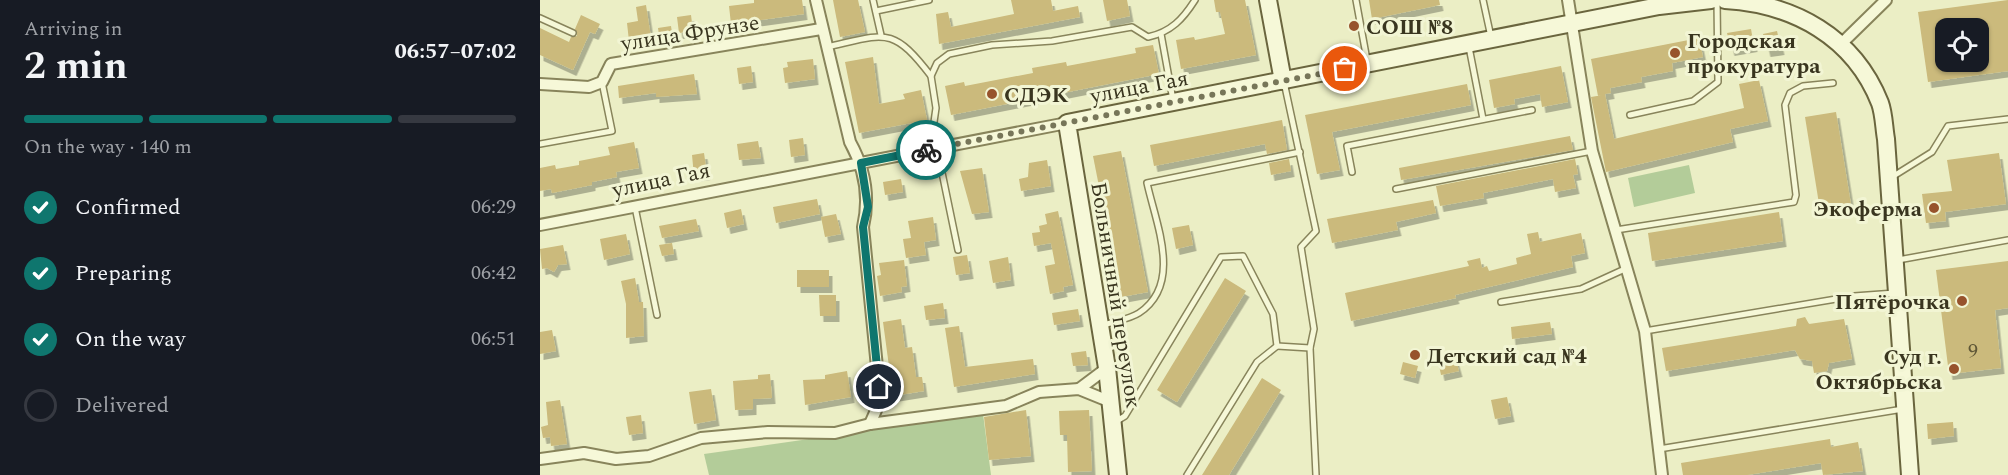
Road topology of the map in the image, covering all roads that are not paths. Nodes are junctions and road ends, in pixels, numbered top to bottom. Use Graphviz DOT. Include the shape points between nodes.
graph roads {
  1 [pos="816,0"];
  2 [pos="873,0"];
  3 [pos="929,0"];
  4 [pos="1195,0"];
  5 [pos="1268,0"];
  6 [pos="1356,0"];
  7 [pos="1483,0"];
  8 [pos="1568,0"];
  9 [pos="1711,0"];
  10 [pos="1717,0"];
  11 [pos="1725,0"];
  12 [pos="1886,0"];
  13 [pos="876,11"];
  14 [pos="540,18"];
  15 [pos="1573,25"];
  16 [pos="821,30"];
  17 [pos="573,33"];
  18 [pos="1161,34"];
  19 [pos="881,35"];
  20 [pos="1492,41"];
  21 [pos="1841,44"];
  22 [pos="1469,46"];
  23 [pos="826,47"];
  24 [pos="1368,65"];
  25 [pos="931,76"];
  26 [pos="1283,81"];
  27 [pos="602,82"];
  28 [pos="1833,83"];
  29 [pos="540,84"];
  30 [pos="1173,103"];
  31 [pos="1532,110"];
  32 [pos="1630,115"];
  33 [pos="1483,119"];
  34 [pos="2008,119"];
  35 [pos="1067,123"];
  36 [pos="540,144"];
  37 [pos="936,148"];
  38 [pos="1592,151"];
  39 [pos="1300,152"];
  40 [pos="861,163"];
  41 [pos="1352,172"];
  42 [pos="1888,179"];
  43 [pos="1396,189"];
  44 [pos="635,207"];
  45 [pos="540,225"];
  46 [pos="1615,230"];
  47 [pos="2008,240"];
  48 [pos="958,250"];
  49 [pos="1894,261"];
  50 [pos="1627,268"];
  51 [pos="1896,293"];
  52 [pos="1502,302"];
  53 [pos="657,315"];
  54 [pos="1100,326"];
  55 [pos="1645,331"];
  56 [pos="1277,346"];
  57 [pos="1310,348"];
  58 [pos="1107,369"];
  59 [pos="1079,388"];
  60 [pos="1111,402"];
  61 [pos="1906,408"];
  62 [pos="1113,423"];
  63 [pos="870,424"];
  64 [pos="1659,449"];
  65 [pos="540,459"];
  66 [pos="1118,475"];
  67 [pos="1187,475"];
  68 [pos="1316,475"];
  69 [pos="1662,475"];
  70 [pos="1910,475"];
  1 -- 16 [label="street"];
  2 -- 13 [label="lane"];
  3 -- 13 [label="lane"];
  4 -- 18 [label="lane" via="1184,18"];
  5 -- 26 [label="main road"];
  6 -- 24 [label="lane"];
  7 -- 20 [label="lane"];
  8 -- 15 [label="street"];
  9 -- 15 [label="main road, улица Гая" via="1659,6"];
  10 -- 32 [label="lane" via="1718,82 1693,101"];
  11 -- 21 [label="main road" via="1750,1 1786,10 1815,24"];
  12 -- 21 [label="street"];
  13 -- 19 [label="lane"];
  14 -- 17 [label="lane"];
  15 -- 20 [label="main road, улица Гая"];
  15 -- 38 [label="street"];
  16 -- 23 [label="street"];
  16 -- 27 [label="street, улица Фрунзе" via="611,64"];
  18 -- 25 [label="lane" via="1148,37 1132,27 1053,41 992,45 950,54 937,63"];
  18 -- 30 [label="lane"];
  19 -- 23 [label="lane"];
  19 -- 25 [label="lane" via="898,41"];
  20 -- 22 [label="main road, улица Гая"];
  21 -- 42 [label="main road" via="1864,70 1880,105"];
  22 -- 24 [label="main road, улица Гая"];
  22 -- 33 [label="lane"];
  23 -- 40 [label="street" via="850,142"];
  24 -- 26 [label="main road, улица Гая"];
  25 -- 37 [label="lane"];
  26 -- 30 [label="main road, улица Гая"];
  26 -- 39 [label="lane"];
  27 -- 29 [label="street, улица Фрунзе" via="589,87"];
  27 -- 36 [label="lane" via="612,131"];
  28 -- 46 [label="lane" via="1803,86 1790,93 1785,105 1794,202"];
  30 -- 35 [label="main road, улица Гая"];
  31 -- 33 [label="lane"];
  33 -- 41 [label="lane" via="1347,146"];
  34 -- 42 [label="lane" via="1948,126 1932,152"];
  35 -- 37 [label="street, улица Гая"];
  35 -- 54 [label="main road, Больничный переулок"];
  37 -- 40 [label="street, улица Гая"];
  37 -- 48 [label="lane"];
  38 -- 43 [label="lane"];
  38 -- 46 [label="street"];
  39 -- 54 [label="lane" via="1147,183 1165,265 1162,283 1155,300 1137,314"];
  39 -- 57 [label="lane" via="1316,231 1302,247 1314,329"];
  40 -- 44 [label="street, улица Гая"];
  40 -- 63 [label="street" via="868,207 863,227 879,387 877,408"];
  42 -- 49 [label="main road"];
  44 -- 45 [label="street, улица Гая"];
  44 -- 53 [label="lane"];
  46 -- 50 [label="street"];
  47 -- 49 [label="lane"];
  49 -- 51 [label="main road"];
  50 -- 52 [label="lane" via="1581,289"];
  50 -- 55 [label="street"];
  51 -- 55 [label="lane" via="1854,296"];
  51 -- 61 [label="main road"];
  54 -- 58 [label="main road, Больничный переулок"];
  55 -- 64 [label="street"];
  56 -- 57 [label="lane"];
  56 -- 62 [label="lane" via="1273,314 1243,256 1221,257 1125,416"];
  56 -- 67 [label="lane" via="1257,362"];
  57 -- 68 [label="lane"];
  58 -- 59 [label="street"];
  58 -- 60 [label="main road, Больничный переулок"];
  59 -- 60 [label="street"];
  59 -- 63 [label="street" via="1039,392 1006,406"];
  60 -- 62 [label="main road, Больничный переулок"];
  61 -- 64 [label="lane"];
  61 -- 70 [label="main road"];
  62 -- 66 [label="main road, Больничный переулок"];
  63 -- 65 [label="street" via="835,433 768,432 701,438 649,456 616,459 584,453"];
  64 -- 69 [label="street"];
}
